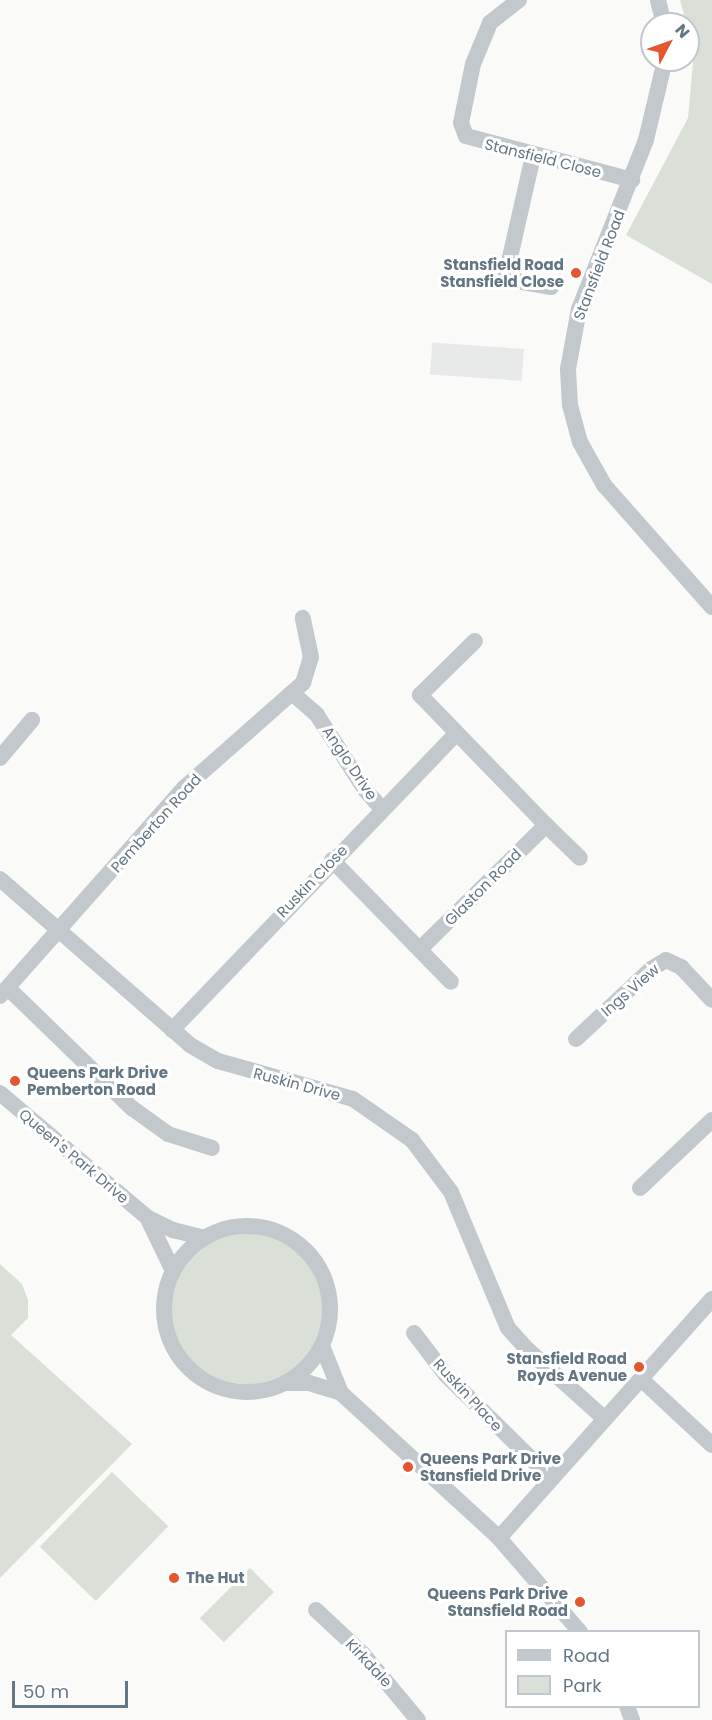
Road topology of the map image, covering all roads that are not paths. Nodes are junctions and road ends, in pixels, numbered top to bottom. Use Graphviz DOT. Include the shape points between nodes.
graph roads {
  1 [pos="519,0"];
  2 [pos="663,72"];
  3 [pos="533,156"];
  4 [pos="632,180"];
  5 [pos="551,287"];
  6 [pos="712,607"];
  7 [pos="303,618"];
  8 [pos="475,640"];
  9 [pos="292,693"];
  10 [pos="32,720"];
  11 [pos="456,734"];
  12 [pos="0,758"];
  13 [pos="382,809"];
  14 [pos="546,825"];
  15 [pos="580,858"];
  16 [pos="332,860"];
  17 [pos="0,879"];
  18 [pos="59,932"];
  19 [pos="420,949"];
  20 [pos="451,982"];
  21 [pos="4,992"];
  22 [pos="712,1000"];
  23 [pos="172,1030"];
  24 [pos="576,1039"];
  25 [pos="0,1093"];
  26 [pos="712,1120"];
  27 [pos="212,1148"];
  28 [pos="640,1188"];
  29 [pos="148,1218"];
  30 [pos="204,1238"];
  31 [pos="173,1271"];
  32 [pos="712,1299"];
  33 [pos="414,1332"];
  34 [pos="322,1346"];
  35 [pos="640,1379"];
  36 [pos="285,1383"];
  37 [pos="341,1393"];
  38 [pos="604,1419"];
  39 [pos="712,1445"];
  40 [pos="552,1479"];
  41 [pos="500,1538"];
  42 [pos="316,1610"];
  43 [pos="578,1630"];
  44 [pos="418,1720"];
  1 -- 3 [label="street, Stansfield Close" via="490,23 473,64 461,123 466,136"];
  2 -- 4 [label="street, Stansfield Road" via="657,105"];
  3 -- 4 [label="street, Stansfield Close"];
  3 -- 5 [label="street" via="505,279"];
  4 -- 6 [label="street, Stansfield Road" via="579,309 568,369 570,405 580,442 604,485"];
  7 -- 9 [label="street, Pemberton Road" via="311,657 303,683"];
  8 -- 11 [label="street" via="420,695"];
  9 -- 13 [label="street, Anglo Drive" via="317,715"];
  9 -- 18 [label="street, Pemberton Road" via="184,788"];
  10 -- 12 [label="street"];
  11 -- 13 [label="street, Ruskin Close"];
  11 -- 14 [label="street"];
  13 -- 16 [label="street, Ruskin Close"];
  14 -- 15 [label="street"];
  14 -- 19 [label="street, Glaston Road"];
  16 -- 19 [label="street"];
  16 -- 23 [label="street, Ruskin Close"];
  17 -- 18 [label="street, Ruskin Drive"];
  18 -- 21 [label="street, Pemberton Road"];
  18 -- 23 [label="street, Ruskin Drive"];
  19 -- 20 [label="street"];
  21 -- 27 [label="street" via="132,1108 168,1134"];
  22 -- 24 [label="street, Ings View" via="681,967 666,960 651,969"];
  23 -- 38 [label="street, Ruskin Drive" via="218,1061 353,1099 412,1140 451,1192 508,1328"];
  25 -- 29 [label="street, Queen's Park Drive"];
  26 -- 28 [label="street"];
  29 -- 30 [label="street, Queen's Park Drive"];
  29 -- 31 [label="street, Queen's Park Drive"];
  30 -- 31 [label="street" via="180,1259"];
  30 -- 34 [label="street" via="225,1228 261,1227 279,1232 309,1253 329,1293 330,1320"];
  31 -- 36 [label="street" via="165,1292 164,1319 171,1344 186,1366 208,1383 233,1391 260,1391"];
  32 -- 35 [label="street"];
  33 -- 40 [label="street, Ruskin Place" via="446,1375"];
  34 -- 36 [label="street" via="307,1367"];
  34 -- 37 [label="street"];
  35 -- 38 [label="street"];
  35 -- 39 [label="street"];
  36 -- 37 [label="street" via="309,1383"];
  37 -- 41 [label="street"];
  38 -- 40 [label="street"];
  40 -- 41 [label="street"];
  41 -- 43 [label="street"];
  42 -- 44 [label="street, Kirkdale" via="363,1654"];
}
